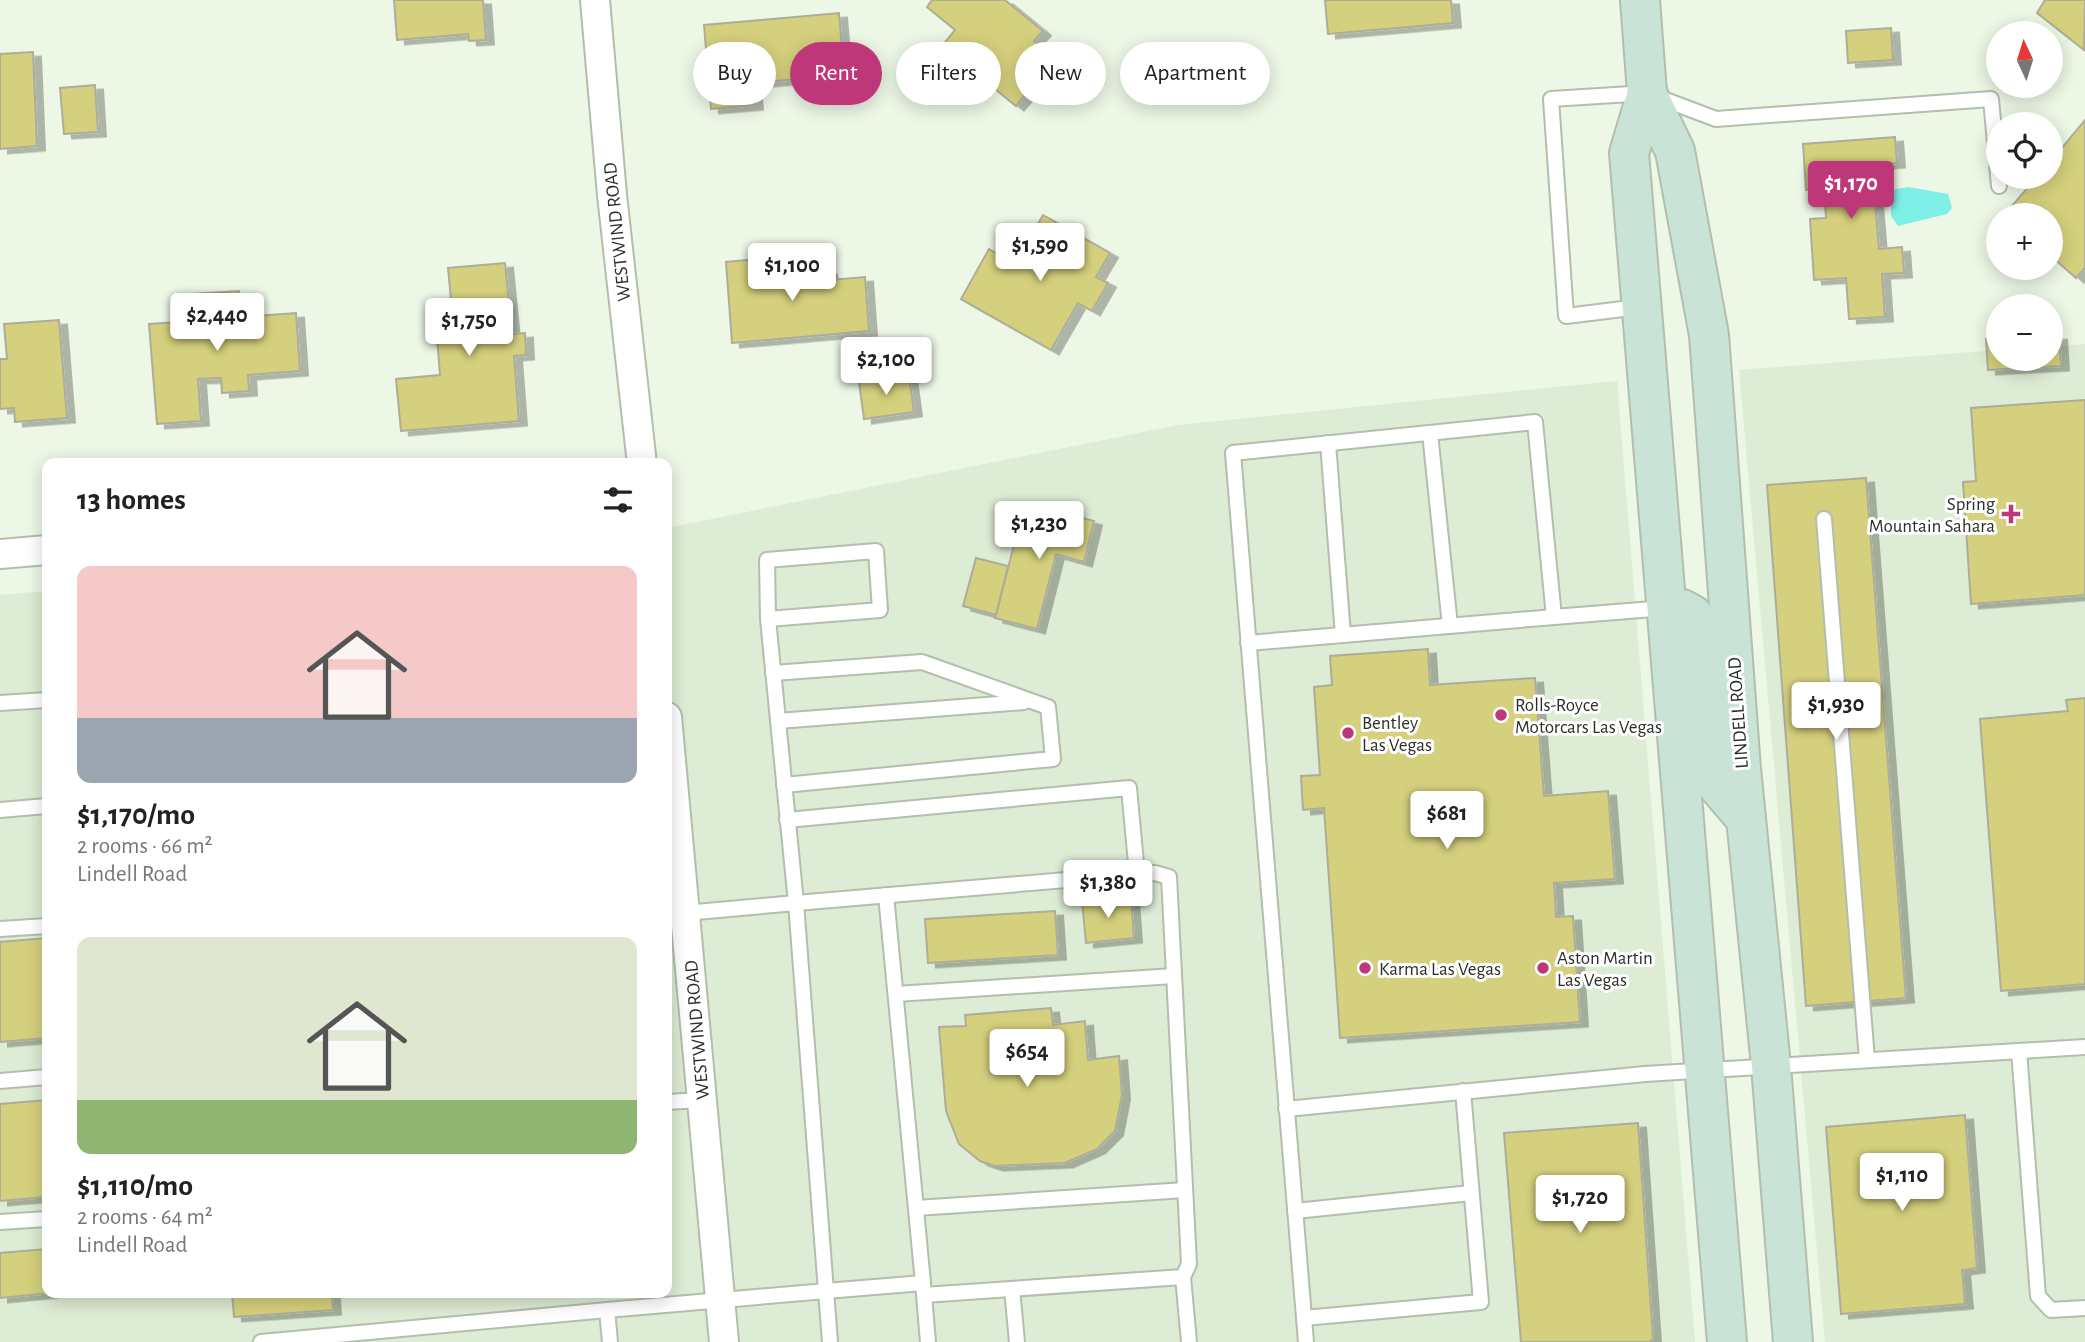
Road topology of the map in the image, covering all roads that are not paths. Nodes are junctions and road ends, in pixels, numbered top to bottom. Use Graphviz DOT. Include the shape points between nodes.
graph roads {
  1 [pos="595,0"];
  2 [pos="1640,0"];
  3 [pos="1647,93"];
  4 [pos="1992,112"];
  5 [pos="1643,306"];
  6 [pos="1430,433"];
  7 [pos="1328,443"];
  8 [pos="641,458"];
  9 [pos="1824,519"];
  10 [pos="42,550"];
  11 [pos="0,554"];
  12 [pos="1668,608"];
  13 [pos="1554,617"];
  14 [pos="768,619"];
  15 [pos="1450,626"];
  16 [pos="1343,635"];
  17 [pos="1248,643"];
  18 [pos="773,673"];
  19 [pos="42,700"];
  20 [pos="1032,701"];
  21 [pos="0,703"];
  22 [pos="778,721"];
  23 [pos="672,771"];
  24 [pos="784,785"];
  25 [pos="42,806"];
  26 [pos="0,810"];
  27 [pos="1746,819"];
  28 [pos="787,820"];
  29 [pos="1137,874"];
  30 [pos="886,895"];
  31 [pos="796,903"];
  32 [pos="685,913"];
  33 [pos="42,926"];
  34 [pos="0,929"];
  35 [pos="1174,976"];
  36 [pos="896,994"];
  37 [pos="2085,1047"];
  38 [pos="2019,1051"];
  39 [pos="1867,1060"];
  40 [pos="1771,1066"];
  41 [pos="1705,1070"];
  42 [pos="42,1077"];
  43 [pos="0,1081"];
  44 [pos="1463,1091"];
  45 [pos="702,1100"];
  46 [pos="672,1102"];
  47 [pos="1286,1109"];
  48 [pos="1185,1190"];
  49 [pos="1471,1193"];
  50 [pos="916,1208"];
  51 [pos="1295,1211"];
  52 [pos="42,1219"];
  53 [pos="0,1222"];
  54 [pos="1183,1277"];
  55 [pos="923,1289"];
  56 [pos="1012,1289"];
  57 [pos="826,1292"];
  58 [pos="721,1299"];
  59 [pos="2085,1308"];
  60 [pos="607,1310"];
  61 [pos="1304,1318"];
  62 [pos="261,1342"];
  63 [pos="610,1342"];
  64 [pos="724,1342"];
  65 [pos="830,1342"];
  66 [pos="928,1342"];
  67 [pos="1017,1342"];
  68 [pos="1188,1342"];
  69 [pos="1306,1342"];
  70 [pos="1727,1342"];
  71 [pos="1793,1342"];
  1 -- 8 [label="street, WESTWIND ROAD"];
  2 -- 3 [label="street, LINDELL ROAD"];
  3 -- 4 [label="lane" via="1716,119 1991,99"];
  3 -- 5 [label="street, LINDELL ROAD" via="1629,153"];
  3 -- 5 [label="lane" via="1551,99 1566,316"];
  3 -- 27 [label="street, LINDELL ROAD" via="1675,151 1709,335"];
  5 -- 12 [label="street, LINDELL ROAD"];
  6 -- 7 [label="lane"];
  6 -- 13 [label="lane" via="1535,422"];
  6 -- 15 [label="lane"];
  7 -- 16 [label="lane"];
  7 -- 17 [label="lane" via="1233,453"];
  9 -- 39 [label="lane"];
  10 -- 11 [label="street"];
  12 -- 13 [label="lane"];
  12 -- 27 [label="street" via="1693,615 1715,783"];
  12 -- 41 [label="street, LINDELL ROAD"];
  13 -- 15 [label="lane"];
  14 -- 14 [label="lane" via="767,560 876,551 880,610"];
  14 -- 18 [label="lane"];
  15 -- 16 [label="lane"];
  16 -- 17 [label="lane"];
  17 -- 47 [label="lane"];
  18 -- 20 [label="lane" via="922,662"];
  18 -- 22 [label="lane"];
  19 -- 21 [label="lane"];
  20 -- 22 [label="lane"];
  20 -- 24 [label="lane" via="1048,707 1053,759"];
  22 -- 24 [label="lane"];
  23 -- 32 [label="street, WESTWIND ROAD"];
  24 -- 28 [label="lane"];
  25 -- 26 [label="lane"];
  27 -- 40 [label="street, LINDELL ROAD"];
  28 -- 29 [label="lane" via="1129,788"];
  28 -- 31 [label="lane"];
  29 -- 30 [label="lane"];
  29 -- 35 [label="lane" via="1169,877"];
  30 -- 31 [label="lane"];
  30 -- 36 [label="lane"];
  31 -- 32 [label="lane"];
  31 -- 57 [label="lane"];
  32 -- 45 [label="street, WESTWIND ROAD"];
  33 -- 34 [label="lane"];
  35 -- 36 [label="lane"];
  35 -- 48 [label="lane"];
  36 -- 50 [label="lane"];
  37 -- 38 [label="lane"];
  38 -- 39 [label="lane"];
  38 -- 59 [label="lane" via="2038,1296 2050,1310"];
  39 -- 40 [label="lane"];
  40 -- 41 [label="lane"];
  40 -- 71 [label="street, LINDELL ROAD"];
  41 -- 44 [label="lane"];
  41 -- 70 [label="street, LINDELL ROAD"];
  42 -- 43 [label="lane"];
  44 -- 47 [label="lane"];
  44 -- 49 [label="lane"];
  45 -- 46 [label="lane"];
  45 -- 58 [label="street, WESTWIND ROAD"];
  47 -- 51 [label="lane"];
  48 -- 50 [label="lane"];
  48 -- 54 [label="lane" via="1189,1264"];
  49 -- 51 [label="lane"];
  49 -- 61 [label="lane" via="1481,1302"];
  50 -- 55 [label="lane"];
  51 -- 61 [label="lane"];
  52 -- 53 [label="lane"];
  54 -- 56 [label="lane"];
  54 -- 68 [label="lane"];
  55 -- 56 [label="lane"];
  55 -- 57 [label="lane"];
  55 -- 66 [label="lane"];
  56 -- 67 [label="lane"];
  57 -- 58 [label="lane"];
  57 -- 65 [label="lane"];
  58 -- 60 [label="lane"];
  58 -- 64 [label="street, WESTWIND ROAD"];
  60 -- 62 [label="lane"];
  60 -- 63 [label="lane"];
  61 -- 69 [label="lane"];
}
